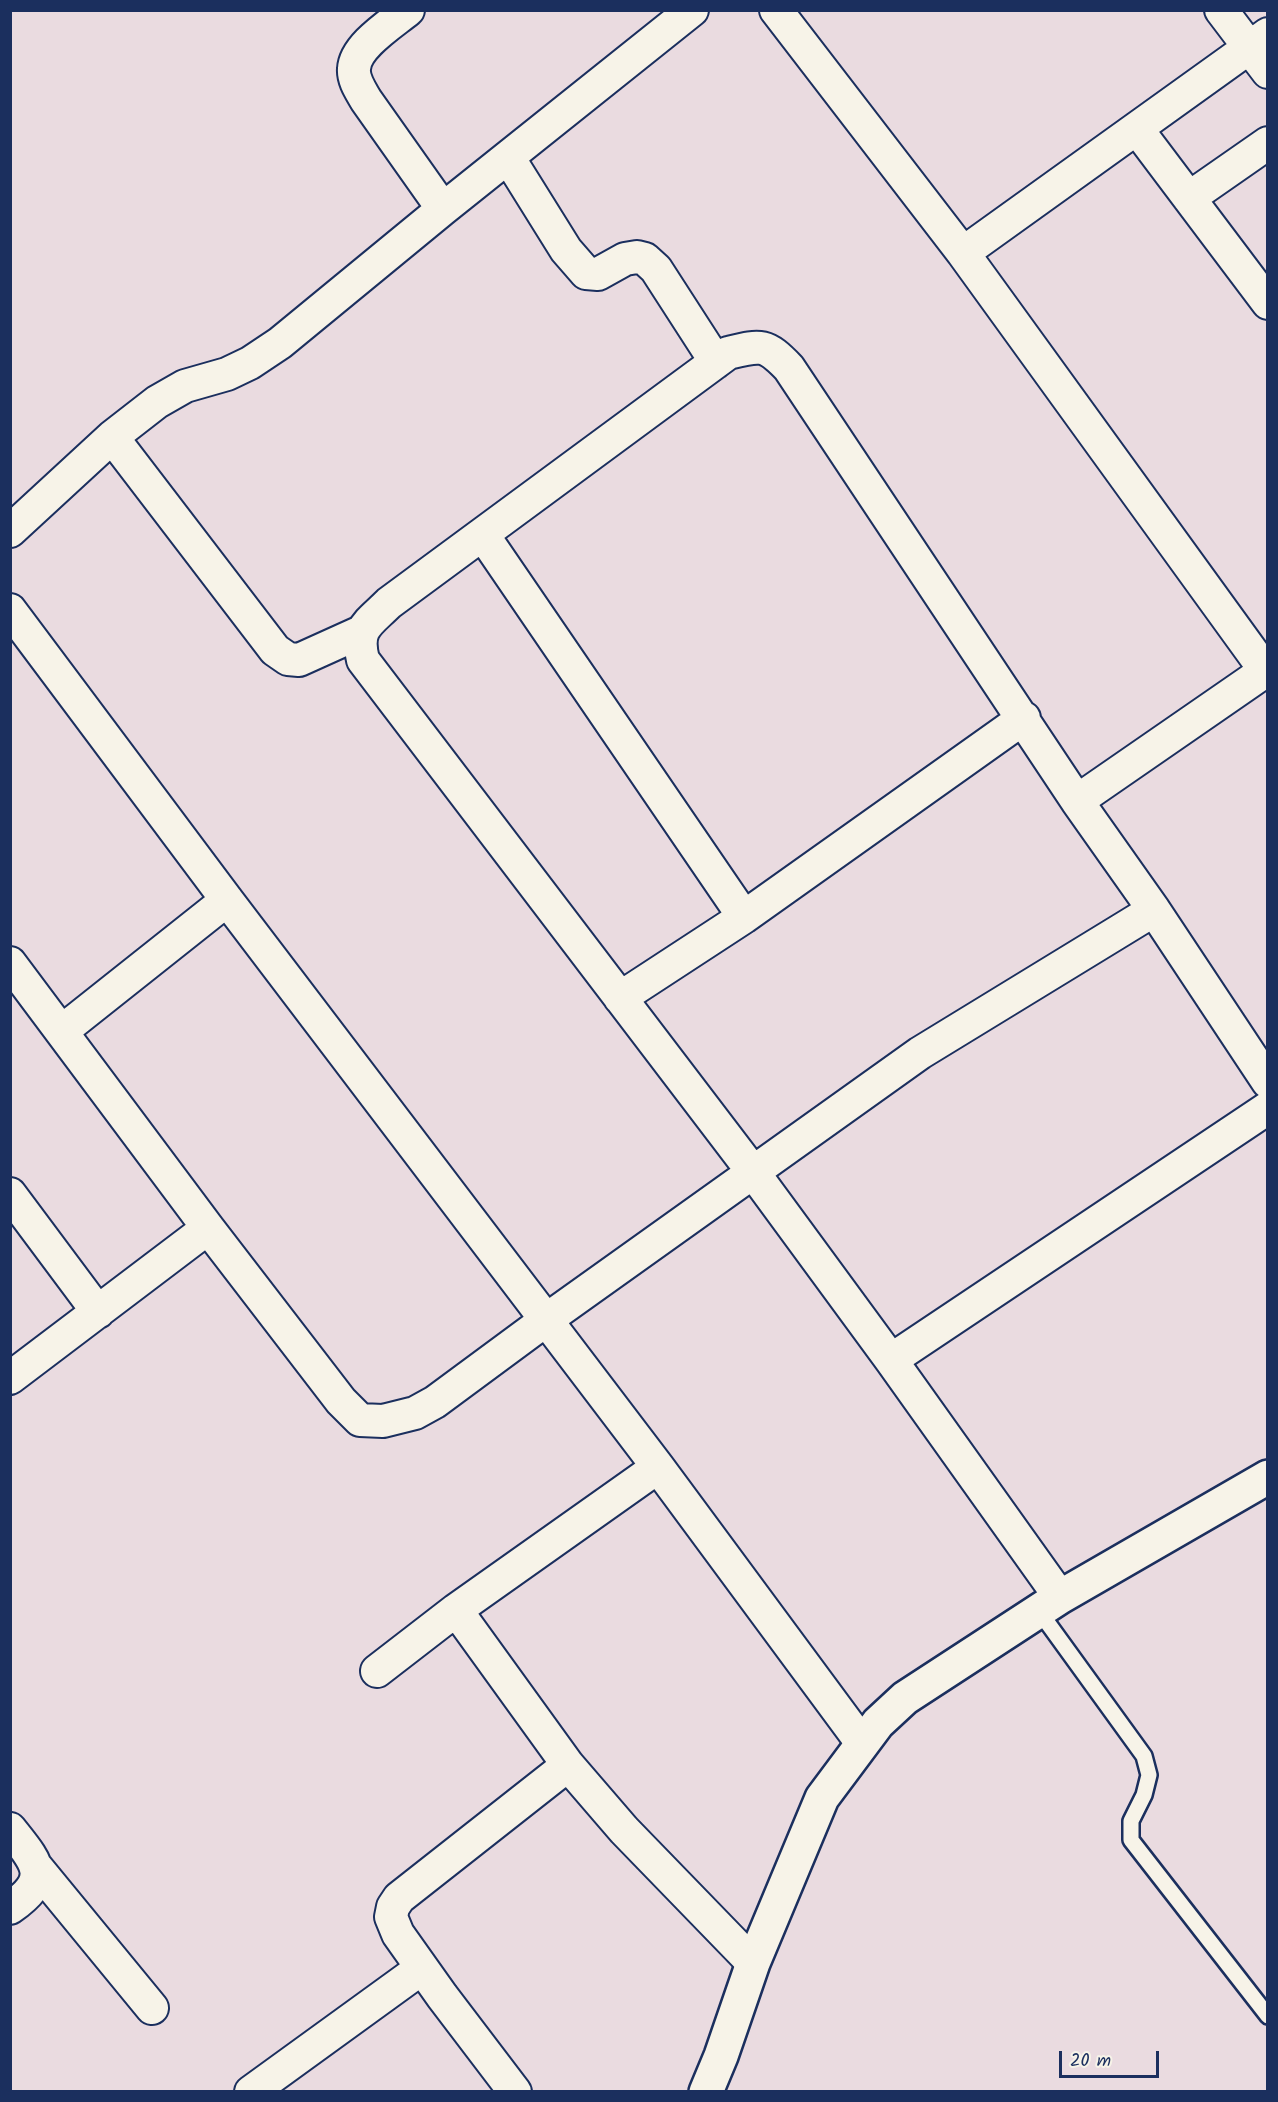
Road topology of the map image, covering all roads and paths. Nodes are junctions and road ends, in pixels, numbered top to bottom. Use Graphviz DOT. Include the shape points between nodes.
graph roads {
  1 [pos="408,10"];
  2 [pos="776,10"];
  3 [pos="1221,10"];
  4 [pos="688,12"];
  5 [pos="1261,51"];
  6 [pos="1137,129"];
  7 [pos="1268,143"];
  8 [pos="508,157"];
  9 [pos="1189,198"];
  10 [pos="443,209"];
  11 [pos="963,253"];
  12 [pos="1268,303"];
  13 [pos="716,362"];
  14 [pos="112,437"];
  15 [pos="10,531"];
  16 [pos="483,534"];
  17 [pos="10,610"];
  18 [pos="361,632"];
  19 [pos="1267,671"];
  20 [pos="1024,718"];
  21 [pos="1077,801"];
  22 [pos="227,900"];
  23 [pos="1154,910"];
  24 [pos="744,917"];
  25 [pos="10,963"];
  26 [pos="620,998"];
  27 [pos="62,1031"];
  28 [pos="1268,1082"];
  29 [pos="1268,1108"];
  30 [pos="753,1172"];
  31 [pos="10,1194"];
  32 [pos="208,1228"];
  33 [pos="98,1312"];
  34 [pos="546,1320"];
  35 [pos="891,1360"];
  36 [pos="10,1378"];
  37 [pos="658,1467"];
  38 [pos="1268,1478"];
  39 [pos="1049,1604"];
  40 [pos="456,1610"];
  41 [pos="377,1671"];
  42 [pos="862,1743"];
  43 [pos="568,1765"];
  44 [pos="10,1829"];
  45 [pos="38,1868"];
  46 [pos="10,1908"];
  47 [pos="753,1963"];
  48 [pos="422,1968"];
  49 [pos="152,2008"];
  50 [pos="1268,2016"];
  51 [pos="251,2091"];
  52 [pos="515,2091"];
  53 [pos="706,2091"];
  1 -- 10 [label="street" via="372,38 357,57 353,70 366,100"];
  2 -- 11 [label="street"];
  3 -- 5 [label="street"];
  4 -- 8 [label="street"];
  5 -- 6 [label="street"];
  6 -- 9 [label="street"];
  6 -- 11 [label="street"];
  7 -- 9 [label="street"];
  8 -- 10 [label="street"];
  8 -- 13 [label="street" via="586,273 598,274 637,256 645,259 656,269"];
  9 -- 12 [label="street"];
  10 -- 14 [label="street" via="280,343 250,363 157,402"];
  11 -- 19 [label="street"];
  13 -- 16 [label="street"];
  13 -- 20 [label="street" via="728,353 756,347 772,351 789,368"];
  14 -- 15 [label="street"];
  14 -- 18 [label="street" via="275,650 288,659 299,660"];
  16 -- 18 [label="street" via="389,603"];
  16 -- 24 [label="street"];
  17 -- 22 [label="street"];
  18 -- 26 [label="street" via="363,660"];
  19 -- 21 [label="street"];
  20 -- 21 [label="street"];
  20 -- 24 [label="street"];
  21 -- 23 [label="street"];
  22 -- 27 [label="street"];
  22 -- 34 [label="street"];
  23 -- 28 [label="street"];
  23 -- 30 [label="street" via="920,1053"];
  24 -- 26 [label="street"];
  25 -- 27 [label="street"];
  26 -- 30 [label="street"];
  27 -- 32 [label="street"];
  29 -- 35 [label="street"];
  30 -- 34 [label="street"];
  30 -- 35 [label="street"];
  31 -- 33 [label="street"];
  32 -- 33 [label="street"];
  32 -- 34 [label="street" via="340,1401 360,1420 383,1421 415,1413"];
  33 -- 36 [label="street"];
  34 -- 37 [label="street"];
  35 -- 39 [label="street"];
  37 -- 40 [label="street"];
  37 -- 42 [label="street"];
  38 -- 39 [label="street"];
  39 -- 42 [label="street" via="905,1698"];
  39 -- 50 [label="lane" via="1144,1756 1149,1774 1131,1821 1131,1840"];
  40 -- 41 [label="street"];
  40 -- 43 [label="street"];
  42 -- 47 [label="street" via="822,1798"];
  43 -- 47 [label="street" via="624,1830"];
  43 -- 48 [label="street" via="399,1898 391,1917"];
  44 -- 45 [label="street"];
  45 -- 46 [label="street" via="36,1883"];
  45 -- 49 [label="street"];
  47 -- 53 [label="street"];
  48 -- 51 [label="street"];
  48 -- 52 [label="street"];
}
